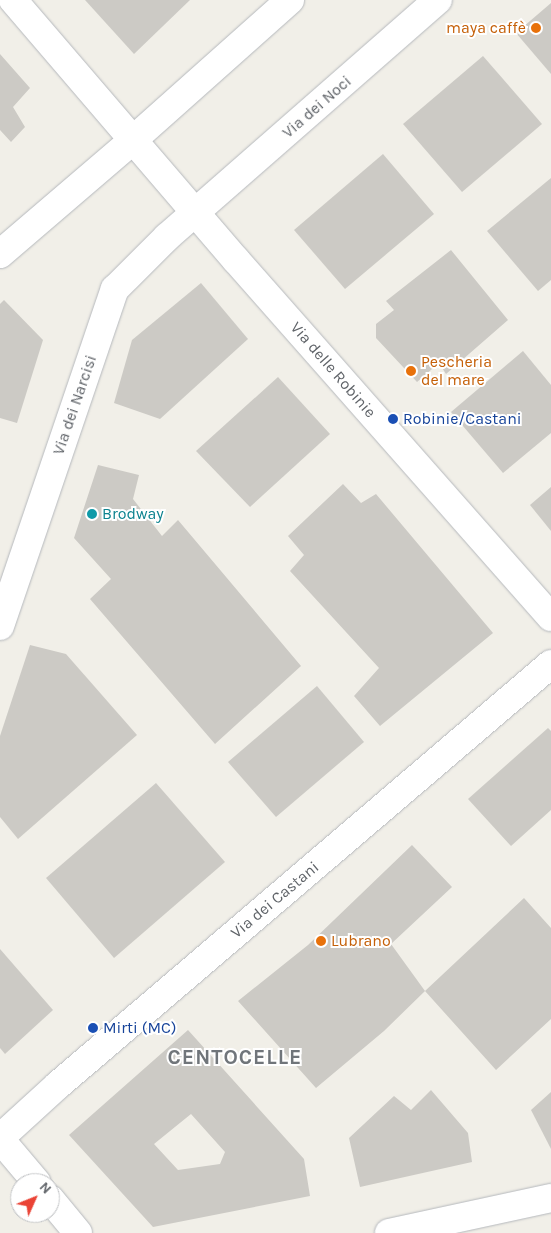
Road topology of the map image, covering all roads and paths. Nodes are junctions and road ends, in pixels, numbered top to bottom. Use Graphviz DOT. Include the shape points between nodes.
graph roads {
  1 [pos="13,0"];
  2 [pos="290,0"];
  3 [pos="438,0"];
  4 [pos="134,139"];
  5 [pos="195,213"];
  6 [pos="0,254"];
  7 [pos="551,617"];
  8 [pos="0,626"];
  9 [pos="551,664"];
  10 [pos="0,1138"];
  11 [pos="29,1173"];
  12 [pos="551,1198"];
  13 [pos="60,1211"];
  14 [pos="78,1233"];
  15 [pos="389,1233"];
  1 -- 4 [label="street"];
  2 -- 4 [label="street"];
  3 -- 5 [label="street, Via dei Noci"];
  4 -- 5 [label="street, Via delle Robinie"];
  4 -- 6 [label="street"];
  5 -- 7 [label="street, Via delle Robinie"];
  5 -- 8 [label="street, Via dei Narcisi" via="115,289"];
  9 -- 10 [label="street, Via dei Castani"];
  10 -- 11 [label="street"];
  12 -- 15 [label="street"];
  13 -- 14 [label="street"];
}
